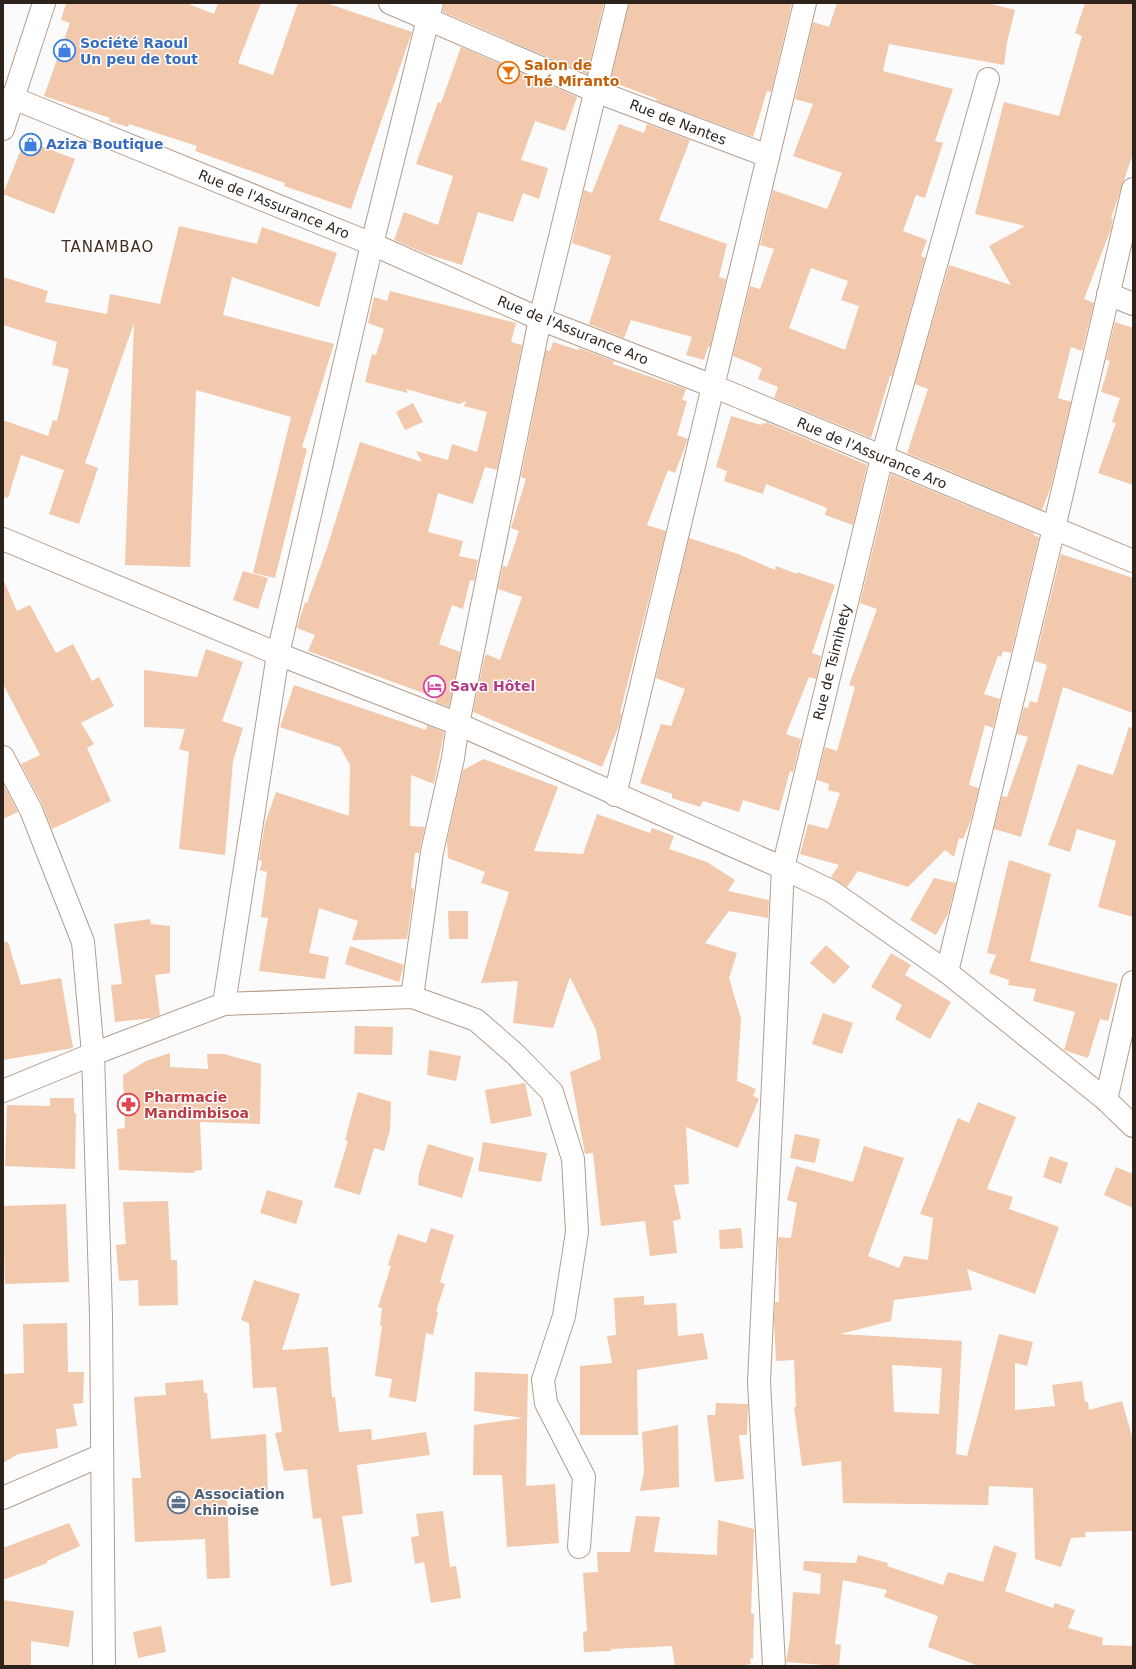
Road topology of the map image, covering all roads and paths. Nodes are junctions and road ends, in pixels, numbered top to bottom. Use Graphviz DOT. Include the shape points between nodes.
graph roads {
  1 [pos="44,3"];
  2 [pos="390,3"];
  3 [pos="617,3"];
  4 [pos="805,3"];
  5 [pos="430,11"];
  6 [pos="988,79"];
  7 [pos="595,91"];
  8 [pos="8,99"];
  9 [pos="3,129"];
  10 [pos="768,156"];
  11 [pos="1133,189"];
  12 [pos="372,244"];
  13 [pos="1108,294"];
  14 [pos="1133,304"];
  15 [pos="540,319"];
  16 [pos="713,386"];
  17 [pos="882,457"];
  18 [pos="1054,528"];
  19 [pos="3,539"];
  20 [pos="1133,561"];
  21 [pos="278,654"];
  22 [pos="458,724"];
  23 [pos="3,757"];
  24 [pos="615,795"];
  25 [pos="783,868"];
  26 [pos="947,972"];
  27 [pos="1133,982"];
  28 [pos="412,997"];
  29 [pos="224,1004"];
  30 [pos="93,1054"];
  31 [pos="3,1091"];
  32 [pos="1106,1100"];
  33 [pos="1133,1126"];
  34 [pos="102,1455"];
  35 [pos="3,1498"];
  36 [pos="580,1547"];
  37 [pos="104,1666"];
  38 [pos="774,1666"];
  1 -- 8 [label="street"];
  2 -- 5 [label="street, Rue de Nantes"];
  3 -- 7 [label="street"];
  4 -- 10 [label="street"];
  5 -- 7 [label="street, Rue de Nantes"];
  5 -- 12 [label="street"];
  6 -- 17 [label="street, Rue de Tsimihety"];
  7 -- 10 [label="street, Rue de Nantes"];
  7 -- 15 [label="street"];
  8 -- 9 [label="street"];
  8 -- 12 [label="street, Rue de l'Assurance Aro"];
  10 -- 16 [label="street"];
  11 -- 13 [label="street"];
  12 -- 15 [label="street, Rue de l'Assurance Aro"];
  12 -- 21 [label="street"];
  13 -- 14 [label="street"];
  13 -- 18 [label="street"];
  15 -- 16 [label="street, Rue de l'Assurance Aro"];
  15 -- 22 [label="street"];
  16 -- 17 [label="street, Rue de l'Assurance Aro"];
  16 -- 24 [label="street"];
  17 -- 18 [label="street, Rue de l'Assurance Aro"];
  17 -- 25 [label="street, Rue de Tsimihety"];
  18 -- 20 [label="street, Rue de l'Assurance Aro"];
  18 -- 26 [label="street"];
  19 -- 21 [label="street"];
  21 -- 22 [label="street"];
  21 -- 29 [label="street"];
  22 -- 24 [label="street"];
  22 -- 28 [label="street" via="432,852"];
  23 -- 30 [label="street" via="31,810 83,942"];
  24 -- 25 [label="street"];
  25 -- 26 [label="street" via="831,891"];
  25 -- 38 [label="street, Rue de Tsimihety" via="759,1382"];
  26 -- 32 [label="street"];
  27 -- 32 [label="street"];
  28 -- 29 [label="street"];
  28 -- 36 [label="street" via="476,1020 515,1054 552,1092 573,1159 577,1232 564,1316 543,1380 546,1403 584,1477"];
  29 -- 30 [label="street"];
  30 -- 31 [label="street"];
  30 -- 34 [label="street" via="101,1315"];
  32 -- 33 [label="street"];
  34 -- 35 [label="street"];
  34 -- 37 [label="street"];
}
